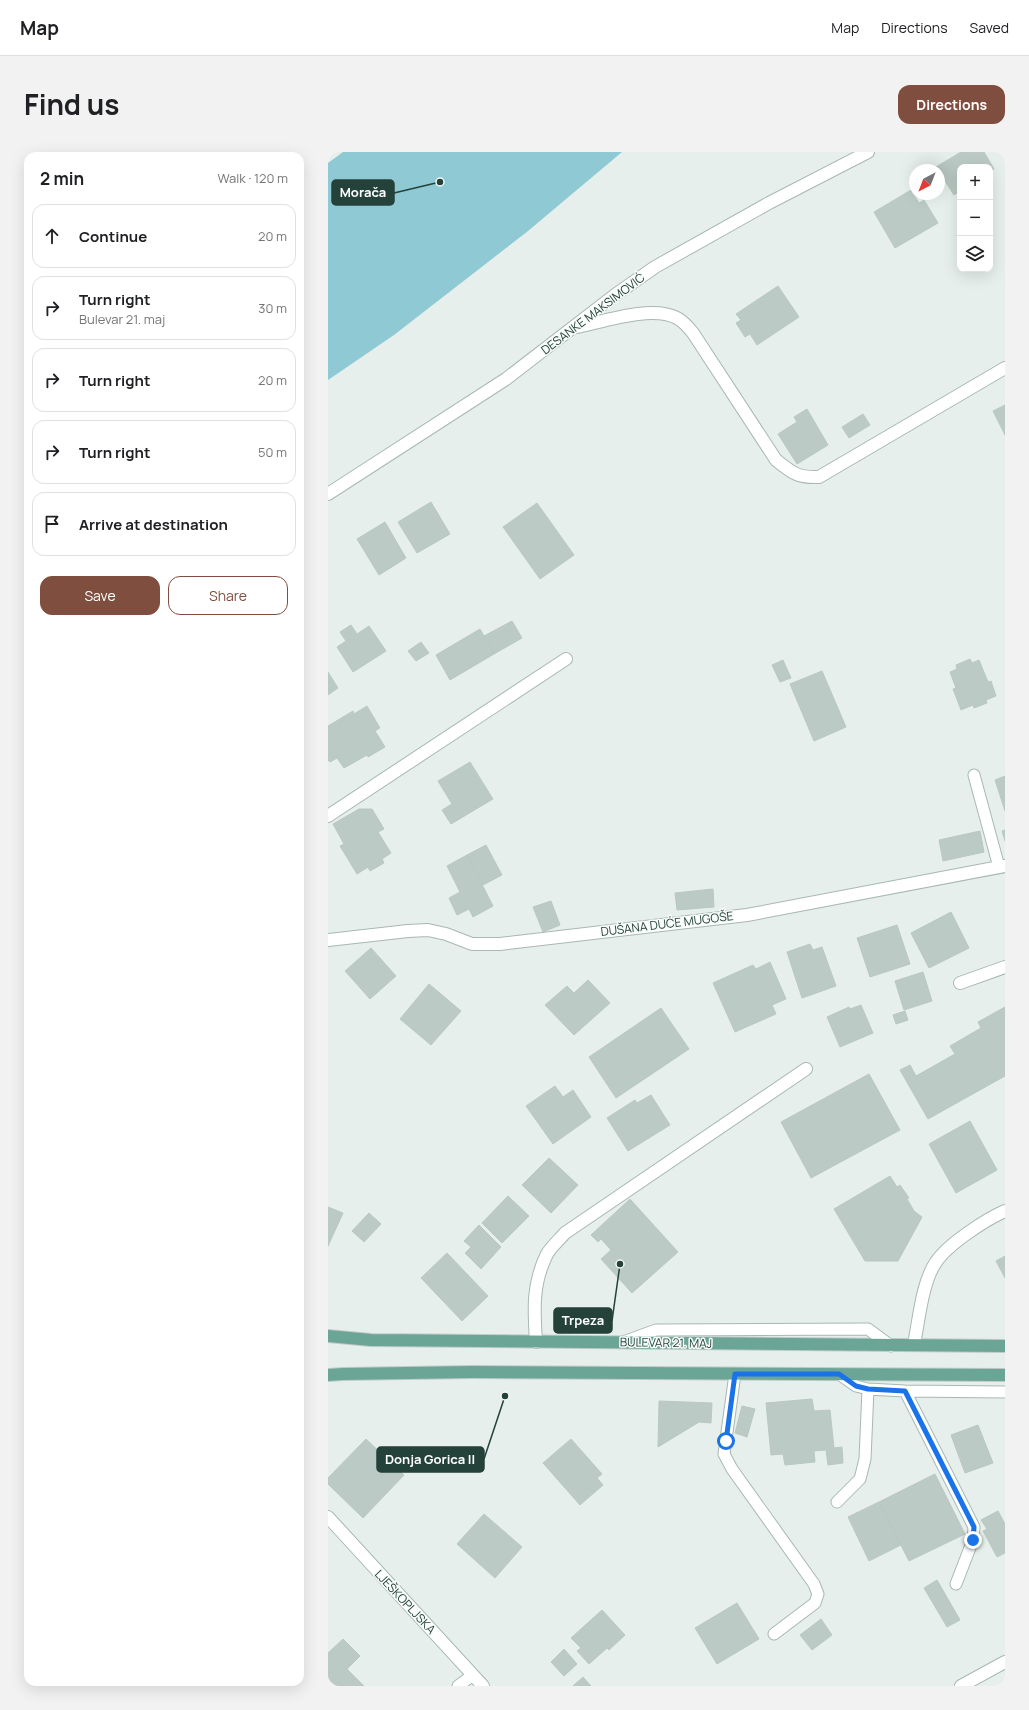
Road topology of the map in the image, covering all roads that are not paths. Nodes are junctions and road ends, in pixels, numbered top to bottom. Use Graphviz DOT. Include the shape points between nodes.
graph roads {
  1 [pos="868,152"];
  2 [pos="572,328"];
  3 [pos="1005,368"];
  4 [pos="328,494"];
  5 [pos="566,658"];
  6 [pos="974,775"];
  7 [pos="328,816"];
  8 [pos="1002,867"];
  9 [pos="328,940"];
  10 [pos="1005,967"];
  11 [pos="960,982"];
  12 [pos="806,1069"];
  13 [pos="1005,1212"];
  14 [pos="328,1336"];
  15 [pos="536,1342"];
  16 [pos="914,1344"];
  17 [pos="1005,1346"];
  18 [pos="735,1374"];
  19 [pos="839,1374"];
  20 [pos="328,1375"];
  21 [pos="1005,1375"];
  22 [pos="868,1389"];
  23 [pos="905,1391"];
  24 [pos="1005,1392"];
  25 [pos="837,1502"];
  26 [pos="328,1517"];
  27 [pos="956,1584"];
  28 [pos="774,1634"];
  29 [pos="1005,1662"];
  30 [pos="473,1676"];
  31 [pos="458,1686"];
  32 [pos="483,1686"];
  33 [pos="961,1686"];
  1 -- 2 [label="street, DESANKE MAKSIMOVIĆ" via="769,203 655,267"];
  2 -- 3 [label="street" via="641,313 662,312 679,319 693,333 776,460 804,478 819,477"];
  2 -- 4 [label="street, DESANKE MAKSIMOVIĆ" via="506,379"];
  5 -- 7 [label="street"];
  6 -- 8 [label="lane"];
  8 -- 9 [label="street, DUŠANA DUĆE MUGOŠE" via="747,915 507,943 472,944 428,930"];
  10 -- 11 [label="street"];
  12 -- 15 [label="street" via="565,1233 548,1253 535,1287"];
  13 -- 16 [label="street" via="956,1242 936,1262 924,1293"];
  14 -- 15 [label="main road, BULEVAR 21. MAJ" via="371,1340"];
  15 -- 16 [label="main road, BULEVAR 21. MAJ" via="891,1346"];
  16 -- 17 [label="main road, BULEVAR 21. MAJ"];
  18 -- 19 [label="main road"];
  18 -- 20 [label="main road" via="464,1372"];
  18 -- 28 [label="lane" via="724,1454 814,1584 818,1594 815,1603"];
  19 -- 21 [label="main road"];
  19 -- 22 [label="lane" via="856,1386"];
  22 -- 23 [label="lane"];
  22 -- 25 [label="lane" via="866,1459 860,1479"];
  23 -- 24 [label="lane"];
  23 -- 27 [label="lane" via="974,1527 973,1540"];
  26 -- 30 [label="street, LJEŠKOPLJSKA"];
  29 -- 33 [label="street"];
  30 -- 31 [label="lane"];
  30 -- 32 [label="street, LJEŠKOPLJSKA"];
}
